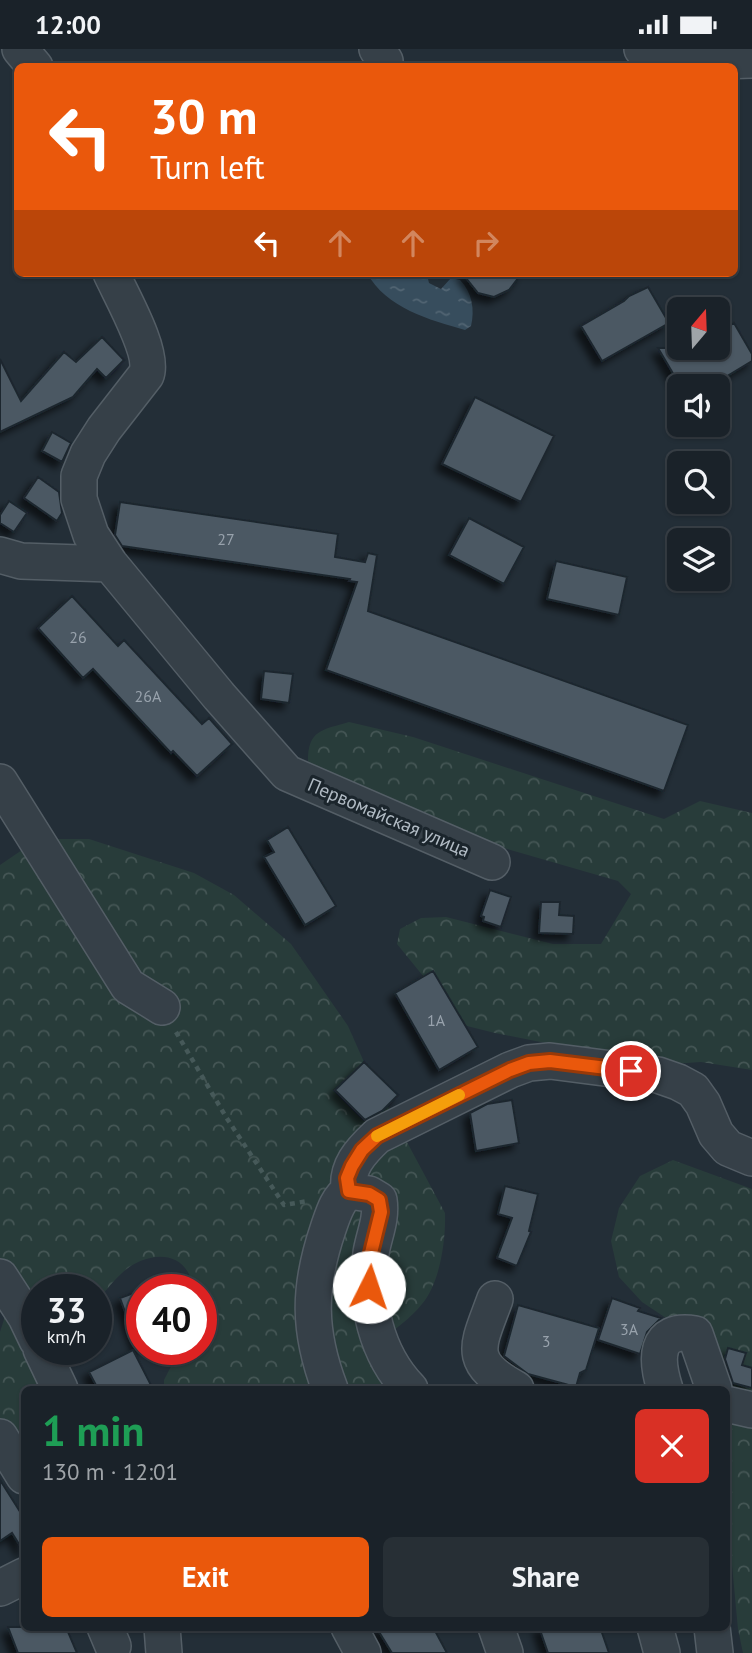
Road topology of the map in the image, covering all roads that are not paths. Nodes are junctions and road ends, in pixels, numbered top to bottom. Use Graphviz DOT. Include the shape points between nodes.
graph roads {
  1 [pos="20,49"];
  2 [pos="642,49"];
  3 [pos="752,60"];
  4 [pos="32,63"];
  5 [pos="113,277"];
  6 [pos="0,555"];
  7 [pos="110,564"];
  8 [pos="0,782"];
  9 [pos="492,862"];
  10 [pos="162,1007"];
  11 [pos="752,1158"];
  12 [pos="349,1191"];
  13 [pos="0,1277"];
  14 [pos="495,1299"];
  15 [pos="21,1309"];
  16 [pos="658,1354"];
  17 [pos="49,1365"];
  18 [pos="59,1386"];
  19 [pos="329,1386"];
  20 [pos="408,1386"];
  21 [pos="510,1386"];
  22 [pos="639,1386"];
  23 [pos="664,1386"];
  24 [pos="713,1386"];
  25 [pos="730,1405"];
  26 [pos="752,1411"];
  27 [pos="0,1437"];
  28 [pos="21,1471"];
  29 [pos="21,1578"];
  30 [pos="0,1588"];
  31 [pos="162,1631"];
  32 [pos="351,1631"];
  33 [pos="497,1631"];
  34 [pos="656,1631"];
  35 [pos="712,1631"];
  36 [pos="164,1653"];
  37 [pos="363,1653"];
  38 [pos="505,1653"];
  39 [pos="662,1653"];
  40 [pos="715,1653"];
  1 -- 4 [label="street"];
  2 -- 3 [label="street" via="703,60"];
  5 -- 7 [label="street" via="149,363 146,376 104,429 79,476 79,499 91,535"];
  6 -- 7 [label="street" via="21,561"];
  7 -- 9 [label="street, Первомайская улица" via="287,773"];
  8 -- 10 [label="street" via="128,986"];
  11 -- 12 [label="street" via="728,1148 716,1134 704,1104 693,1090 678,1082 658,1075 550,1061 510,1070 377,1136 352,1166 347,1178"];
  12 -- 19 [label="street" via="332,1218 314,1281 317,1356"];
  12 -- 20 [label="street" via="379,1200 369,1287 373,1321 384,1349"];
  13 -- 15 [label="street"];
  14 -- 21 [label="street" via="480,1354 484,1368"];
  16 -- 22 [label="street"];
  16 -- 23 [label="street"];
  16 -- 24 [label="street" via="668,1338 695,1334"];
  17 -- 18 [label="street"];
  25 -- 26 [label="street"];
  27 -- 28 [label="street"];
  29 -- 30 [label="street"];
  31 -- 36 [label="street"];
  32 -- 37 [label="street"];
  33 -- 38 [label="street"];
  34 -- 39 [label="street"];
  35 -- 40 [label="street"];
}
